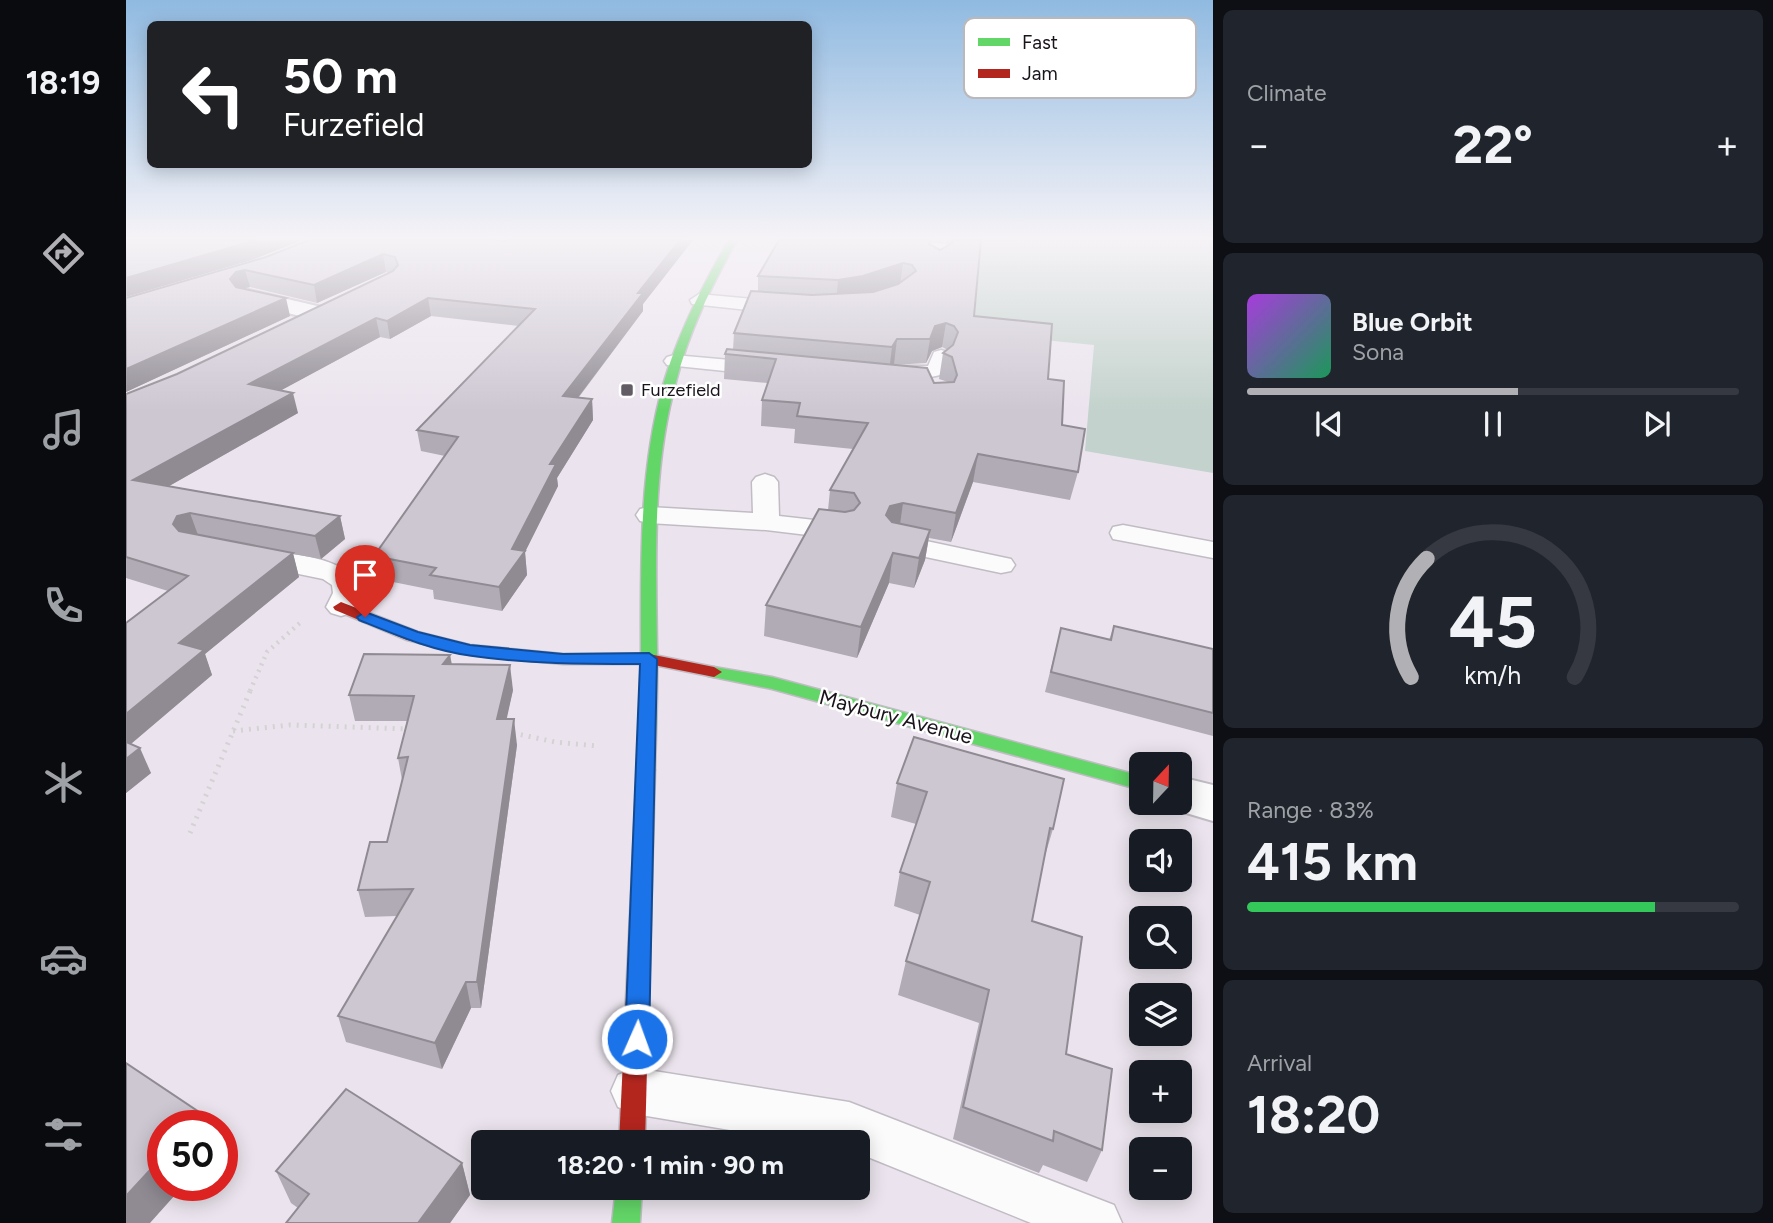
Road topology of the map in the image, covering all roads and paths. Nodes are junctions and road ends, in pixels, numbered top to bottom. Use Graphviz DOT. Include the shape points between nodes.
graph roads {
  1 [pos="249,297"];
  2 [pos="701,297"];
  3 [pos="699,300"];
  4 [pos="803,309"];
  5 [pos="326,311"];
  6 [pos="296,326"];
  7 [pos="676,355"];
  8 [pos="941,355"];
  9 [pos="784,365"];
  10 [pos="937,388"];
  11 [pos="765,482"];
  12 [pos="649,515"];
  13 [pos="766,522"];
  14 [pos="841,531"];
  15 [pos="1123,533"];
  16 [pos="898,543"];
  17 [pos="1213,550"];
  18 [pos="224,551"];
  19 [pos="1001,565"];
  20 [pos="343,595"];
  21 [pos="649,659"];
  22 [pos="412,729"];
  23 [pos="233,731"];
  24 [pos="506,731"];
  25 [pos="646,751"];
  26 [pos="1129,780"];
  27 [pos="1192,797"];
  28 [pos="1213,803"];
  29 [pos="190,833"];
  30 [pos="635,1091"];
  31 [pos="633,1130"];
  32 [pos="628,1200"];
  33 [pos="626,1223"];
  34 [pos="1096,1223"];
  1 -- 5 [label="street"];
  2 -- 3 [label="main road"];
  3 -- 4 [label="lane"];
  3 -- 7 [label="main road"];
  5 -- 6 [label="main road"];
  7 -- 9 [label="lane"];
  7 -- 12 [label="main road" via="654,454"];
  8 -- 10 [label="lane" via="937,370 927,373 872,374"];
  11 -- 13 [label="lane"];
  12 -- 13 [label="lane"];
  12 -- 21 [label="main road"];
  13 -- 14 [label="lane"];
  15 -- 17 [label="lane"];
  16 -- 19 [label="lane"];
  18 -- 20 [label="lane" via="332,572"];
  20 -- 21 [label="main road" via="412,636 470,650 551,658"];
  20 -- 23 [label="path" via="324,596 288,637 267,652"];
  21 -- 25 [label="main road"];
  21 -- 26 [label="main road, Maybury Avenue" via="772,683"];
  22 -- 23 [label="path" via="290,725"];
  23 -- 29 [label="path"];
  24 -- 25 [label="path" via="555,742"];
  25 -- 30 [label="main road"];
  27 -- 28 [label="street"];
  30 -- 31 [label="main road"];
  30 -- 34 [label="lane" via="849,1126"];
  32 -- 33 [label="main road"];
}
